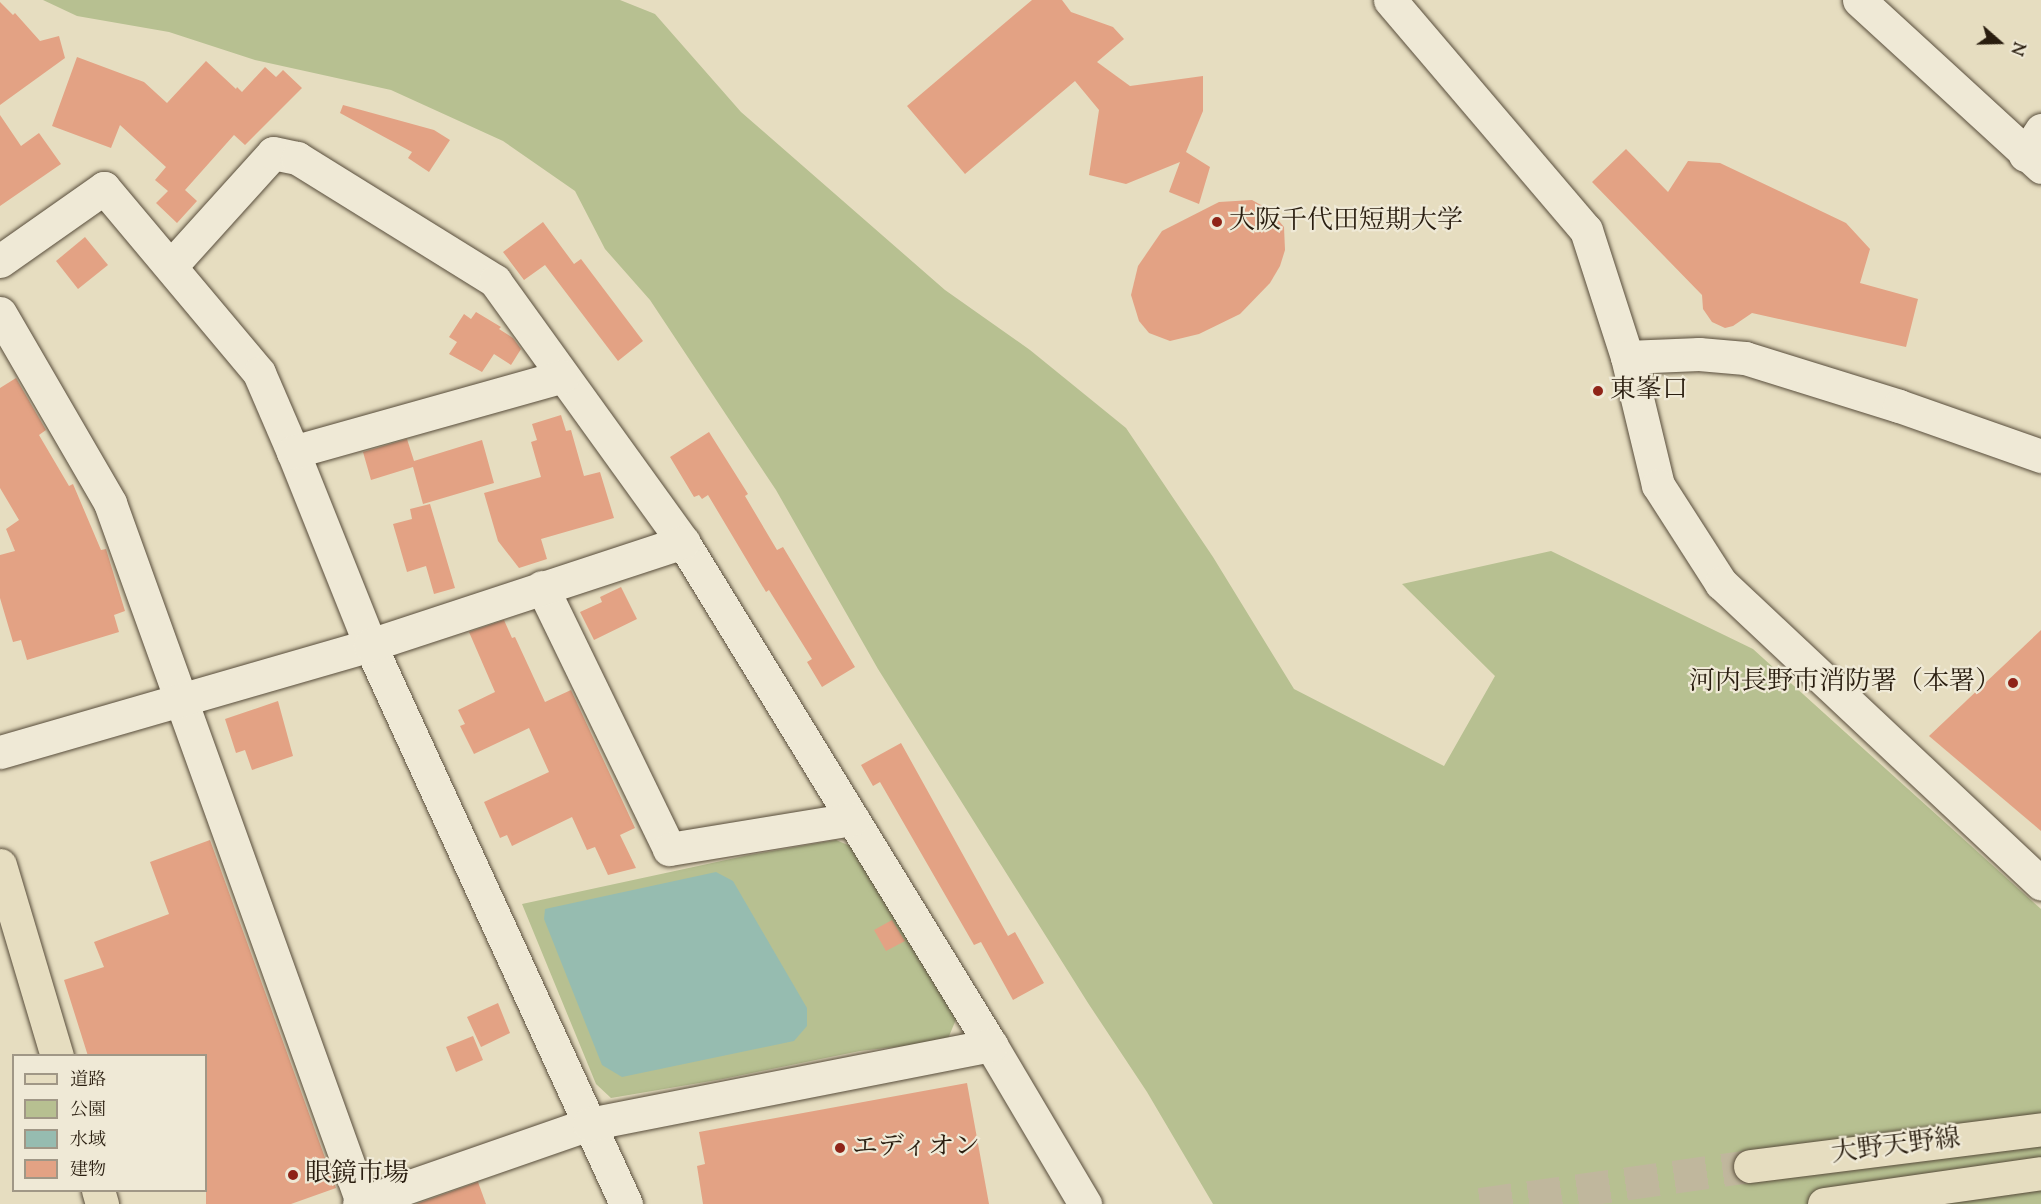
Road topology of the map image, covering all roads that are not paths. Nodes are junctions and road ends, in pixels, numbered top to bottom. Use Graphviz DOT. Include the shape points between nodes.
graph roads {
  1 [pos="1390,0"];
  2 [pos="1859,0"];
  3 [pos="2036,151"];
  4 [pos="0,261"];
  5 [pos="171,266"];
  6 [pos="0,313"];
  7 [pos="1627,357"];
  8 [pos="563,376"];
  9 [pos="293,452"];
  10 [pos="2041,456"];
  11 [pos="683,542"];
  12 [pos="542,587"];
  13 [pos="370,645"];
  14 [pos="180,699"];
  15 [pos="0,753"];
  16 [pos="853,819"];
  17 [pos="0,865"];
  18 [pos="2041,884"];
  19 [pos="992,1045"];
  20 [pos="56,1054"];
  21 [pos="589,1124"];
  22 [pos="2041,1129"];
  23 [pos="1750,1166"];
  24 [pos="2041,1173"];
  25 [pos="360,1203"];
  26 [pos="626,1204"];
  27 [pos="1085,1204"];
  28 [pos="1824,1204"];
  1 -- 7 [label="street" via="1586,230"];
  2 -- 3 [label="street"];
  4 -- 5 [label="street" via="104,188"];
  5 -- 8 [label="street" via="273,153 297,158 495,281"];
  5 -- 9 [label="street" via="259,373"];
  6 -- 14 [label="street" via="110,503"];
  7 -- 10 [label="street" via="1699,354 1745,358"];
  7 -- 18 [label="street" via="1658,485 1721,583"];
  8 -- 9 [label="street"];
  8 -- 11 [label="street"];
  9 -- 13 [label="street"];
  11 -- 12 [label="street"];
  11 -- 16 [label="street"];
  12 -- 13 [label="street"];
  12 -- 16 [label="street" via="669,849"];
  13 -- 14 [label="street"];
  13 -- 21 [label="street"];
  14 -- 15 [label="street"];
  14 -- 25 [label="street"];
  16 -- 19 [label="street"];
  17 -- 20 [label="main road"];
  19 -- 21 [label="street"];
  19 -- 27 [label="street"];
  21 -- 25 [label="street"];
  21 -- 26 [label="street"];
  22 -- 23 [label="main road, 大野天野線"];
  24 -- 28 [label="main road, 大野天野線"];
}
